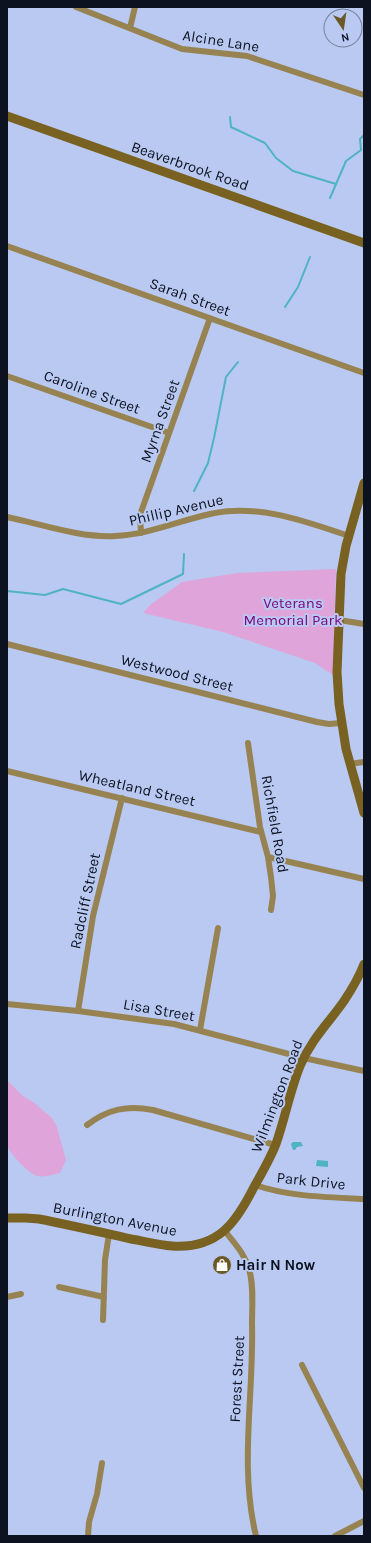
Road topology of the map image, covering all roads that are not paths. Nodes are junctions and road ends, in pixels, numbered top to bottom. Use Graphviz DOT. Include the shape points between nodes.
graph roads {
  1 [pos="76,7"];
  2 [pos="135,7"];
  3 [pos="130,28"];
  4 [pos="364,95"];
  5 [pos="7,116"];
  6 [pos="364,243"];
  7 [pos="7,246"];
  8 [pos="210,318"];
  9 [pos="364,373"];
  10 [pos="7,376"];
  11 [pos="169,433"];
  12 [pos="364,483"];
  13 [pos="7,517"];
  14 [pos="141,533"];
  15 [pos="349,536"];
  16 [pos="339,620"];
  17 [pos="364,624"];
  18 [pos="7,644"];
  19 [pos="342,723"];
  20 [pos="248,743"];
  21 [pos="364,762"];
  22 [pos="349,764"];
  23 [pos="7,770"];
  24 [pos="122,798"];
  25 [pos="364,813"];
  26 [pos="261,832"];
  27 [pos="268,857"];
  28 [pos="364,879"];
  29 [pos="271,910"];
  30 [pos="218,928"];
  31 [pos="364,964"];
  32 [pos="7,1004"];
  33 [pos="78,1011"];
  34 [pos="200,1030"];
  35 [pos="304,1058"];
  36 [pos="364,1071"];
  37 [pos="87,1125"];
  38 [pos="275,1145"];
  39 [pos="256,1185"];
  40 [pos="364,1199"];
  41 [pos="7,1218"];
  42 [pos="234,1222"];
  43 [pos="225,1231"];
  44 [pos="109,1234"];
  45 [pos="59,1286"];
  46 [pos="20,1294"];
  47 [pos="7,1297"];
  48 [pos="104,1297"];
  49 [pos="103,1320"];
  50 [pos="302,1365"];
  51 [pos="102,1463"];
  52 [pos="364,1488"];
  53 [pos="364,1521"];
  54 [pos="88,1536"];
  55 [pos="256,1536"];
  56 [pos="335,1536"];
  1 -- 3 [label="street, Alcine Lane"];
  2 -- 3 [label="street"];
  3 -- 4 [label="street, Alcine Lane" via="182,49 240,54"];
  5 -- 6 [label="main road, Beaverbrook Road"];
  7 -- 8 [label="street, Sarah Street"];
  8 -- 9 [label="street, Sarah Street"];
  8 -- 11 [label="street, Myrna Street"];
  10 -- 11 [label="street, Caroline Street"];
  11 -- 14 [label="street, Myrna Street" via="140,515"];
  12 -- 15 [label="main road"];
  13 -- 14 [label="street, Phillip Avenue" via="93,536"];
  14 -- 15 [label="street, Phillip Avenue" via="211,514 243,510 291,518"];
  15 -- 16 [label="main road" via="341,574"];
  16 -- 17 [label="street"];
  16 -- 19 [label="main road" via="338,681"];
  18 -- 19 [label="street, Westwood Street" via="316,722"];
  19 -- 22 [label="main road"];
  20 -- 26 [label="street, Richfield Road"];
  21 -- 22 [label="street"];
  22 -- 25 [label="main road"];
  23 -- 24 [label="street, Wheatland Street"];
  24 -- 26 [label="street, Wheatland Street"];
  24 -- 33 [label="street, Radcliff Street" via="93,916"];
  26 -- 27 [label="street, Richfield Road"];
  27 -- 28 [label="street"];
  27 -- 29 [label="street, Richfield Road" via="273,894"];
  30 -- 34 [label="street"];
  31 -- 35 [label="main road, Wilmington Road" via="345,1000 318,1033"];
  32 -- 33 [label="street, Lisa Street"];
  33 -- 34 [label="street, Lisa Street" via="169,1023"];
  34 -- 35 [label="street, Lisa Street"];
  35 -- 36 [label="street, Lisa Street"];
  35 -- 38 [label="main road, Wilmington Road"];
  37 -- 38 [label="street" via="96,1118 116,1110 137,1107"];
  38 -- 39 [label="main road, Wilmington Road"];
  39 -- 40 [label="street, Park Drive" via="298,1194"];
  39 -- 42 [label="main road, Wilmington Road"];
  41 -- 44 [label="main road, Burlington Avenue" via="39,1219"];
  42 -- 43 [label="main road, Burlington Avenue"];
  43 -- 44 [label="main road, Burlington Avenue" via="203,1242 180,1246"];
  43 -- 55 [label="street, Forest Street" via="244,1256 251,1276 253,1360 247,1448 249,1504"];
  44 -- 48 [label="street"];
  45 -- 48 [label="street"];
  46 -- 47 [label="street"];
  48 -- 49 [label="street"];
  50 -- 52 [label="street"];
  51 -- 54 [label="street"];
  53 -- 56 [label="street"];
}
